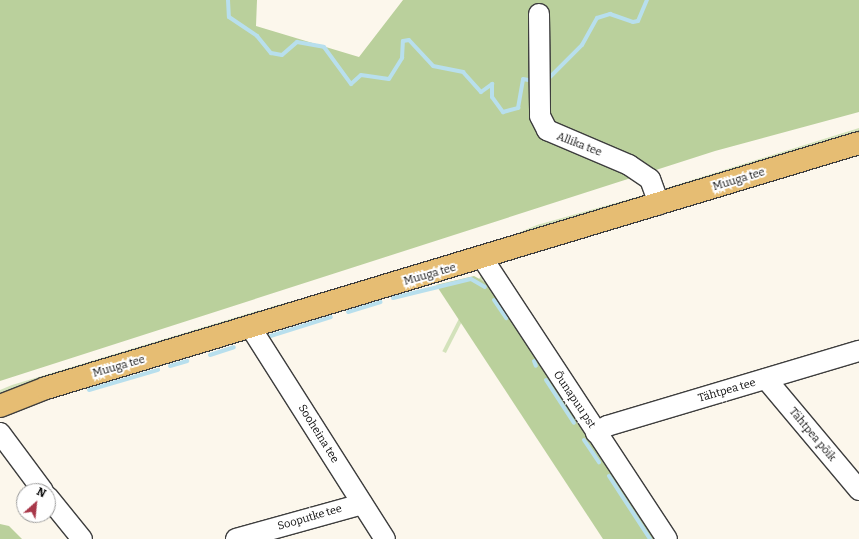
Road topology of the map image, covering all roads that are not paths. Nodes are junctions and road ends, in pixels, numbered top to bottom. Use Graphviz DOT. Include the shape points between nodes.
graph roads {
  1 [pos="538,14"];
  2 [pos="859,143"];
  3 [pos="659,204"];
  4 [pos="483,259"];
  5 [pos="251,328"];
  6 [pos="859,351"];
  7 [pos="766,379"];
  8 [pos="0,406"];
  9 [pos="0,433"];
  10 [pos="596,433"];
  11 [pos="37,483"];
  12 [pos="859,490"];
  13 [pos="362,504"];
  14 [pos="56,507"];
  15 [pos="82,539"];
  16 [pos="236,539"];
  17 [pos="385,539"];
  18 [pos="667,539"];
  1 -- 3 [label="street, Allika tee" via="540,116 547,130 628,165 650,179"];
  2 -- 3 [label="main road, Muuga tee"];
  3 -- 4 [label="main road, Muuga tee"];
  4 -- 5 [label="main road, Muuga tee"];
  4 -- 10 [label="street, Õunapuu pst"];
  5 -- 8 [label="main road, Muuga tee" via="46,388"];
  5 -- 13 [label="street, Sooheina tee"];
  6 -- 7 [label="street, Tähtpea tee"];
  7 -- 10 [label="street, Tähtpea tee" via="608,426"];
  7 -- 12 [label="street, Tähtpea põik"];
  9 -- 11 [label="street"];
  10 -- 18 [label="street, Õunapuu pst"];
  13 -- 16 [label="street, Sooputke tee"];
  13 -- 17 [label="street, Sooheina tee"];
  14 -- 15 [label="street"];
}
